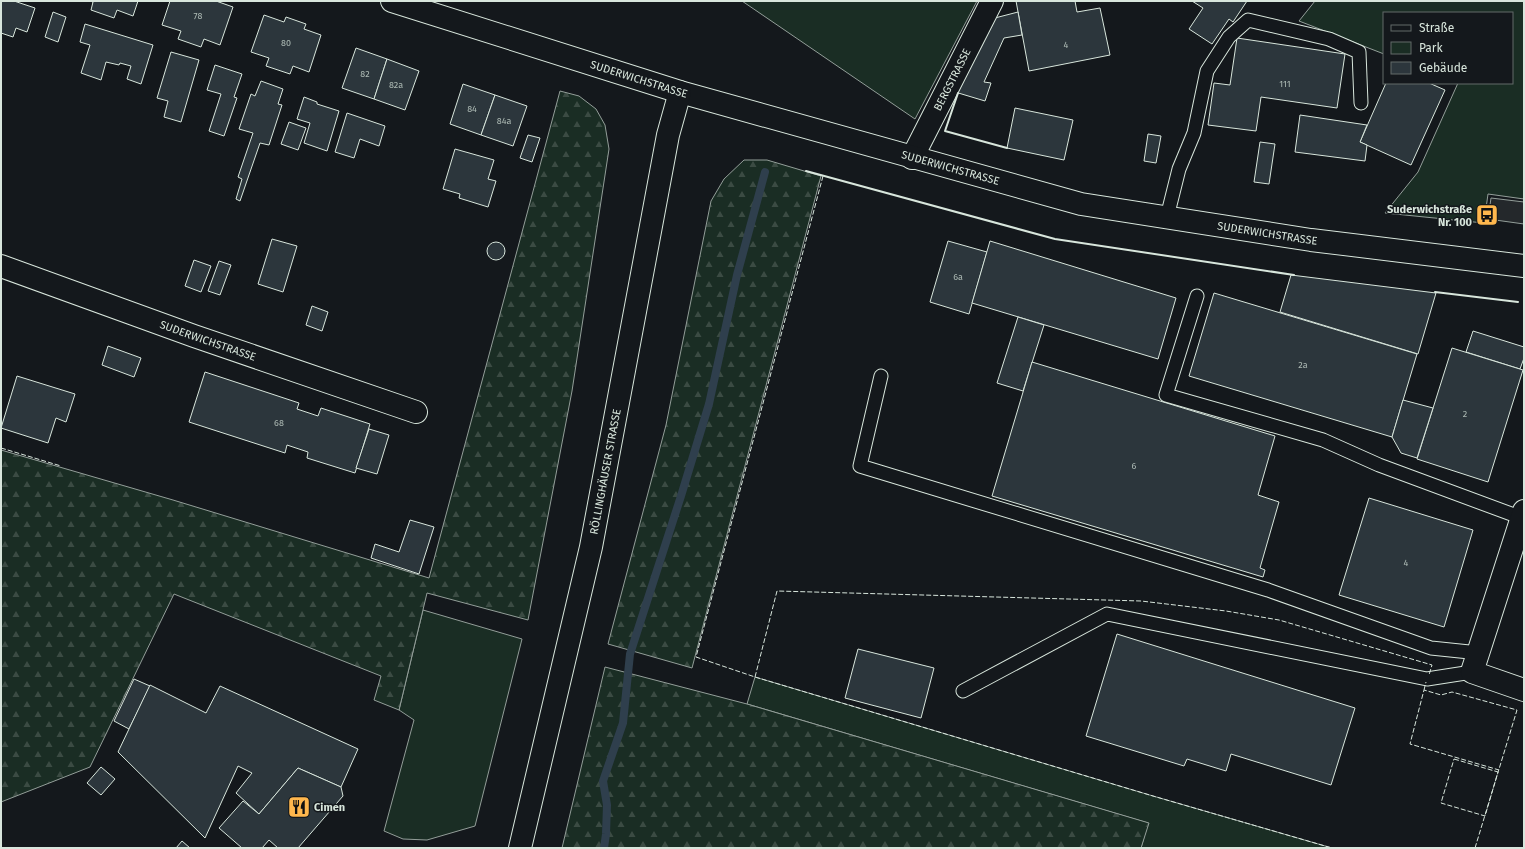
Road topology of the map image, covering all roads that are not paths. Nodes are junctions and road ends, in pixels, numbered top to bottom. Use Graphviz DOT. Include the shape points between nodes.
graph roads {
  1 [pos="392,1"];
  2 [pos="992,1"];
  3 [pos="680,92"];
  4 [pos="1361,103"];
  5 [pos="912,158"];
  6 [pos="1167,217"];
  7 [pos="1,266"];
  8 [pos="1524,266"];
  9 [pos="1197,296"];
  10 [pos="881,376"];
  11 [pos="416,412"];
  12 [pos="1523,515"];
  13 [pos="1475,663"];
  14 [pos="1524,690"];
  15 [pos="963,691"];
  16 [pos="520,848"];
  1 -- 3 [label="main road, SUDERWICHSTRASSE"];
  2 -- 5 [label="main road, BERGSTRASSE"];
  3 -- 5 [label="main road, SUDERWICHSTRASSE"];
  3 -- 16 [label="main road, RÖLLINGHÄUSER STRASSE" via="668,135 591,547"];
  4 -- 6 [label="lane" via="1358,52 1329,39 1248,20 1229,37 1207,71 1194,133 1179,169"];
  5 -- 6 [label="main road, SUDERWICHSTRASSE" via="1080,204"];
  6 -- 8 [label="main road, SUDERWICHSTRASSE" via="1311,240"];
  7 -- 11 [label="main road, SUDERWICHSTRASSE"];
  9 -- 12 [label="lane" via="1166,395 1323,440 1379,464"];
  10 -- 13 [label="lane" via="860,466 1268,590"];
  12 -- 13 [label="main road"];
  13 -- 14 [label="main road"];
  13 -- 15 [label="lane" via="1427,679 1107,614"];
}
